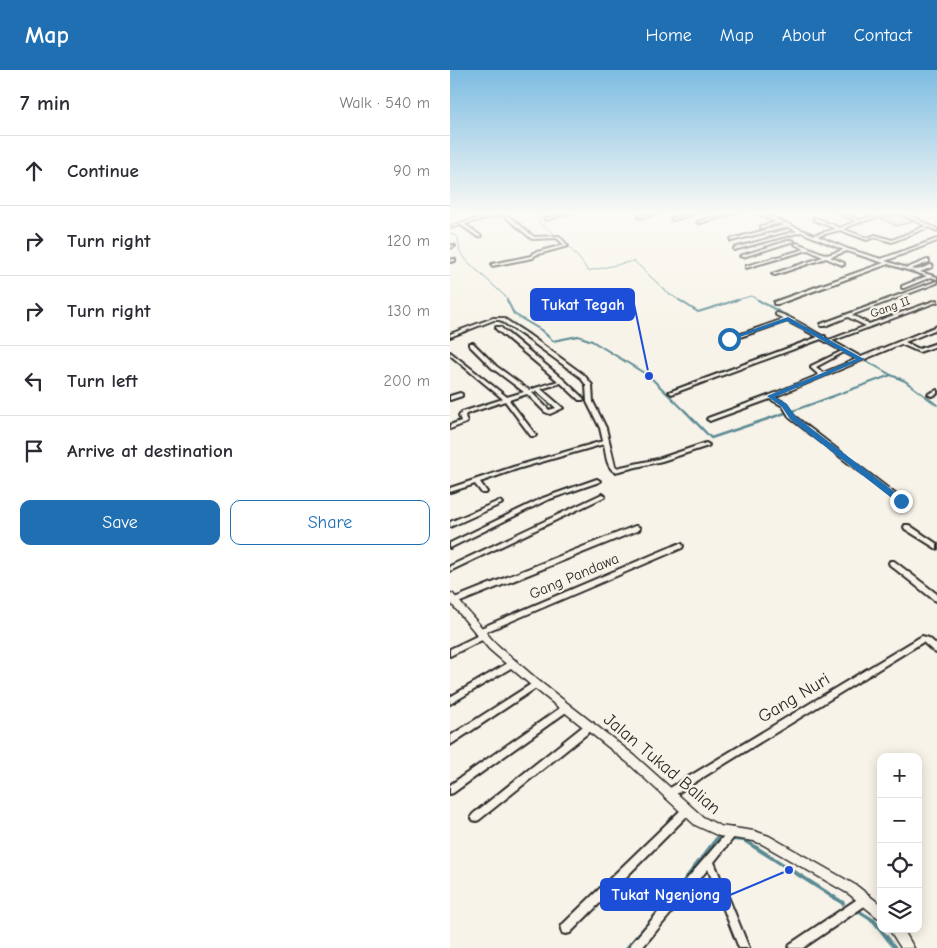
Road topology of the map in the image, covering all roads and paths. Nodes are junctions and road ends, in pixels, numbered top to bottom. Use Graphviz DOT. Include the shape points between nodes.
graph roads {
  1 [pos="538,253"];
  2 [pos="752,253"];
  3 [pos="795,253"];
  4 [pos="817,253"];
  5 [pos="838,253"];
  6 [pos="856,253"];
  7 [pos="902,253"];
  8 [pos="742,256"];
  9 [pos="826,257"];
  10 [pos="880,261"];
  11 [pos="928,261"];
  12 [pos="888,263"];
  13 [pos="843,264"];
  14 [pos="493,265"];
  15 [pos="930,266"];
  16 [pos="747,267"];
  17 [pos="907,269"];
  18 [pos="916,272"];
  19 [pos="774,274"];
  20 [pos="935,278"];
  21 [pos="903,287"];
  22 [pos="937,301"];
  23 [pos="776,303"];
  24 [pos="778,314"];
  25 [pos="850,316"];
  26 [pos="788,319"];
  27 [pos="823,326"];
  28 [pos="869,326"];
  29 [pos="937,327"];
  30 [pos="498,328"];
  31 [pos="450,336"];
  32 [pos="823,337"];
  33 [pos="729,339"];
  34 [pos="831,340"];
  35 [pos="901,342"];
  36 [pos="471,344"];
  37 [pos="937,344"];
  38 [pos="842,352"];
  39 [pos="450,353"];
  40 [pos="861,359"];
  41 [pos="822,375"];
  42 [pos="562,381"];
  43 [pos="538,389"];
  44 [pos="528,392"];
  45 [pos="672,392"];
  46 [pos="937,392"];
  47 [pos="931,394"];
  48 [pos="460,395"];
  49 [pos="770,396"];
  50 [pos="450,398"];
  51 [pos="506,399"];
  52 [pos="581,399"];
  53 [pos="710,419"];
  54 [pos="450,428"];
  55 [pos="533,435"];
  56 [pos="605,442"];
  57 [pos="706,445"];
  58 [pos="476,481"];
  59 [pos="597,481"];
  60 [pos="450,490"];
  61 [pos="484,492"];
  62 [pos="602,496"];
  63 [pos="901,501"];
  64 [pos="499,503"];
  65 [pos="450,525"];
  66 [pos="907,527"];
  67 [pos="637,528"];
  68 [pos="450,546"];
  69 [pos="680,546"];
  70 [pos="937,547"];
  71 [pos="892,563"];
  72 [pos="450,569"];
  73 [pos="937,598"];
  74 [pos="453,599"];
  75 [pos="481,634"];
  76 [pos="937,650"];
  77 [pos="450,653"];
  78 [pos="513,663"];
  79 [pos="536,684"];
  80 [pos="450,701"];
  81 [pos="566,708"];
  82 [pos="590,726"];
  83 [pos="450,741"];
  84 [pos="450,790"];
  85 [pos="668,794"];
  86 [pos="686,811"];
  87 [pos="476,817"];
  88 [pos="732,833"];
  89 [pos="709,862"];
  90 [pos="864,899"];
  91 [pos="877,910"];
  92 [pos="566,929"];
  93 [pos="898,933"];
  94 [pos="634,948"];
  95 [pos="744,948"];
  96 [pos="794,948"];
  97 [pos="908,948"];
  1 -- 14 [label="street"];
  2 -- 8 [label="street"];
  3 -- 16 [label="street"];
  4 -- 9 [label="street"];
  5 -- 9 [label="street"];
  6 -- 10 [label="street"];
  7 -- 10 [label="street"];
  9 -- 13 [label="street"];
  9 -- 19 [label="street"];
  10 -- 12 [label="street"];
  11 -- 17 [label="street"];
  12 -- 17 [label="street"];
  12 -- 23 [label="street"];
  15 -- 18 [label="street"];
  17 -- 18 [label="street"];
  18 -- 20 [label="street"];
  20 -- 21 [label="street"];
  20 -- 25 [label="street"];
  22 -- 28 [label="street, Gang II"];
  24 -- 26 [label="street"];
  25 -- 27 [label="street"];
  25 -- 28 [label="street"];
  26 -- 32 [label="street"];
  26 -- 33 [label="street"];
  28 -- 34 [label="street, Gang II"];
  29 -- 35 [label="street"];
  30 -- 42 [label="street"];
  31 -- 56 [label="street" via="498,318 527,336 589,385 590,402 603,428"];
  32 -- 34 [label="street"];
  32 -- 45 [label="street"];
  34 -- 40 [label="street"];
  35 -- 37 [label="street" via="919,351"];
  35 -- 40 [label="street"];
  36 -- 44 [label="street" via="494,367"];
  38 -- 41 [label="street" via="813,367"];
  39 -- 51 [label="street"];
  40 -- 41 [label="street"];
  41 -- 49 [label="street"];
  42 -- 43 [label="street"];
  42 -- 52 [label="street"];
  43 -- 44 [label="street"];
  43 -- 44 [label="street" via="560,408 547,411"];
  44 -- 51 [label="street"];
  46 -- 47 [label="street"];
  48 -- 50 [label="street"];
  49 -- 53 [label="street"];
  49 -- 63 [label="street" via="790,412 792,418"];
  51 -- 54 [label="street" via="463,414 464,422"];
  51 -- 55 [label="street"];
  56 -- 57 [label="street" via="612,467 617,470"];
  56 -- 58 [label="street"];
  58 -- 60 [label="street"];
  58 -- 61 [label="street"];
  59 -- 68 [label="street" via="545,498"];
  62 -- 72 [label="street"];
  64 -- 65 [label="street"];
  66 -- 70 [label="street"];
  67 -- 74 [label="street"];
  69 -- 75 [label="street, Gang Pandawa"];
  71 -- 73 [label="street"];
  74 -- 75 [label="street, Jalan Tukad Balian"];
  75 -- 77 [label="street, Gang Pandawa"];
  75 -- 78 [label="street, Jalan Tukad Balian"];
  76 -- 85 [label="street, Gang Nuri" via="922,639"];
  78 -- 79 [label="street, Jalan Tukad Balian"];
  78 -- 80 [label="street"];
  79 -- 81 [label="street, Jalan Tukad Balian"];
  79 -- 83 [label="street"];
  81 -- 82 [label="street, Jalan Tukad Balian"];
  81 -- 84 [label="street"];
  82 -- 85 [label="street, Jalan Tukad Balian"];
  82 -- 87 [label="street"];
  85 -- 86 [label="street, Jalan Tukad Balian"];
  86 -- 88 [label="street, Jalan Tukad Balian" via="707,827"];
  86 -- 92 [label="street"];
  88 -- 89 [label="street"];
  88 -- 90 [label="street, Jalan Tukad Balian" via="765,840"];
  89 -- 94 [label="street"];
  89 -- 95 [label="street"];
  90 -- 91 [label="street, Jalan Tukad Balian"];
  90 -- 96 [label="street"];
  93 -- 97 [label="street"];
}
